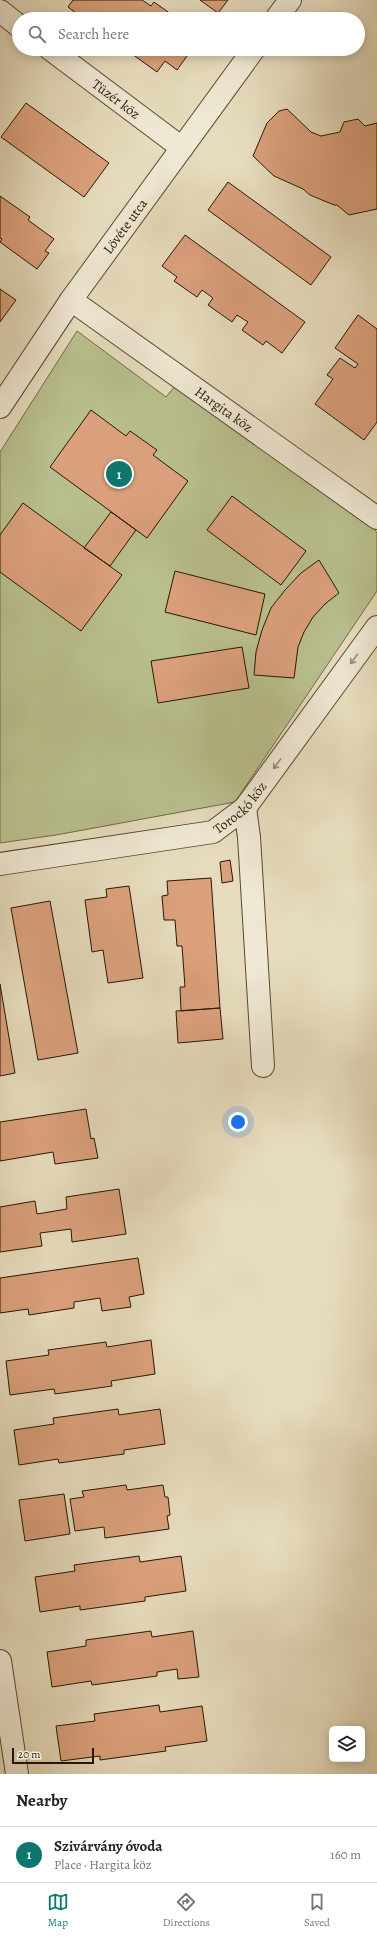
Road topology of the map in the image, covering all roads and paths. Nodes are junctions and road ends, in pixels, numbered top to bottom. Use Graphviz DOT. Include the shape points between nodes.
graph roads {
  1 [pos="290,0"];
  2 [pos="0,11"];
  3 [pos="281,12"];
  4 [pos="12,20"];
  5 [pos="59,56"];
  6 [pos="249,56"];
  7 [pos="182,148"];
  8 [pos="71,300"];
  9 [pos="0,407"];
  10 [pos="377,518"];
  11 [pos="377,627"];
  12 [pos="245,808"];
  13 [pos="0,864"];
  14 [pos="263,1066"];
  15 [pos="0,1661"];
  16 [pos="17,1774"];
  1 -- 3 [label="street"];
  2 -- 4 [label="street"];
  5 -- 7 [label="street, Tüzér köz"];
  6 -- 7 [label="street, Lövéte utca"];
  7 -- 8 [label="street, Lövéte utca"];
  8 -- 9 [label="street, Lövéte utca"];
  8 -- 10 [label="street, Hargita köz"];
  11 -- 12 [label="street, Torockó köz, one-way"];
  12 -- 13 [label="street, Torockó köz" via="213,832"];
  12 -- 14 [label="street"];
  15 -- 16 [label="street"];
}
